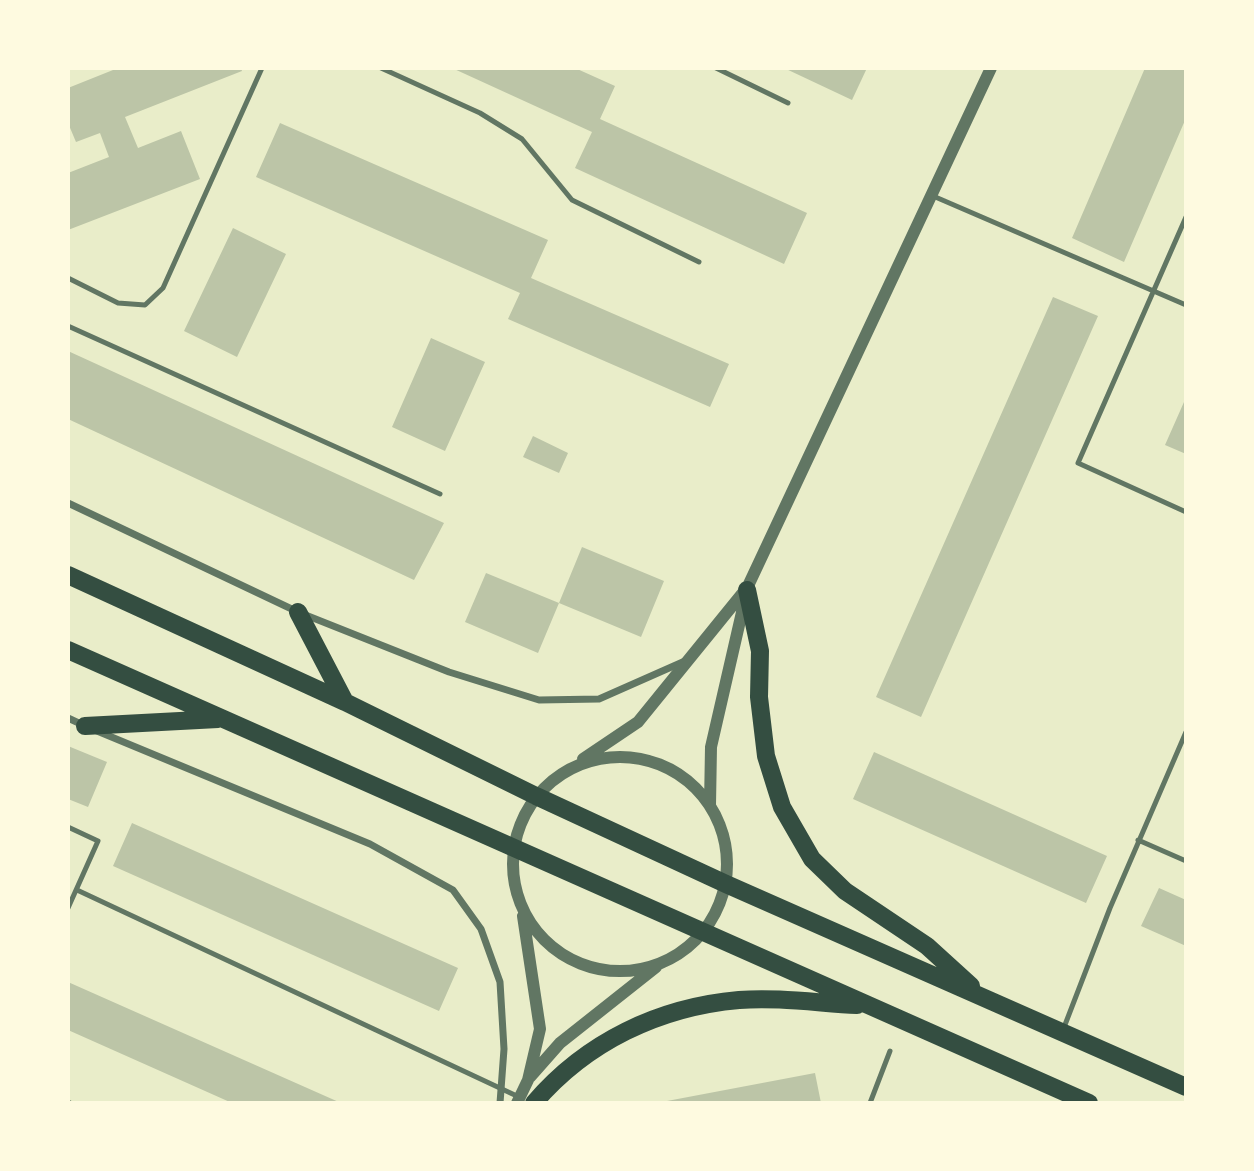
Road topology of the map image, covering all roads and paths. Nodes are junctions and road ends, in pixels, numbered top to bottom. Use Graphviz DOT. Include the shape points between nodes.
graph roads {
  1 [pos="262,68"];
  2 [pos="381,68"];
  3 [pos="716,68"];
  4 [pos="991,68"];
  5 [pos="788,103"];
  6 [pos="933,196"];
  7 [pos="1186,217"];
  8 [pos="699,262"];
  9 [pos="68,278"];
  10 [pos="1153,290"];
  11 [pos="1186,305"];
  12 [pos="68,326"];
  13 [pos="440,494"];
  14 [pos="68,503"];
  15 [pos="1186,512"];
  16 [pos="68,576"];
  17 [pos="748,588"];
  18 [pos="298,611"];
  19 [pos="68,650"];
  20 [pos="689,659"];
  21 [pos="345,702"];
  22 [pos="68,718"];
  23 [pos="221,719"];
  24 [pos="85,726"];
  25 [pos="1186,732"];
  26 [pos="571,767"];
  27 [pos="536,796"];
  28 [pos="710,805"];
  29 [pos="68,827"];
  30 [pos="1138,840"];
  31 [pos="513,846"];
  32 [pos="1186,861"];
  33 [pos="726,884"];
  34 [pos="77,890"];
  35 [pos="68,908"];
  36 [pos="522,910"];
  37 [pos="703,933"];
  38 [pos="659,965"];
  39 [pos="984,998"];
  40 [pos="867,1005"];
  41 [pos="1062,1032"];
  42 [pos="890,1051"];
  43 [pos="528,1080"];
  44 [pos="1186,1087"];
  45 [pos="501,1089"];
  46 [pos="523,1101"];
  47 [pos="500,1103"];
  48 [pos="870,1103"];
  49 [pos="1089,1103"];
  1 -- 9 [label="lane" via="163,288 145,305 118,303"];
  2 -- 8 [label="lane" via="480,113 522,139 572,200"];
  3 -- 5 [label="lane"];
  4 -- 6 [label="street"];
  6 -- 10 [label="lane"];
  6 -- 17 [label="street"];
  7 -- 10 [label="lane"];
  10 -- 11 [label="lane"];
  10 -- 15 [label="lane" via="1079,463"];
  12 -- 13 [label="lane"];
  14 -- 18 [label="street"];
  16 -- 21 [label="main road"];
  17 -- 20 [label="street"];
  17 -- 28 [label="street" via="711,747"];
  17 -- 39 [label="main road" via="760,652 759,696 766,756 782,807 812,859 845,891 927,946"];
  18 -- 20 [label="street" via="449,672 539,700 599,699"];
  18 -- 21 [label="main road"];
  19 -- 23 [label="main road"];
  20 -- 26 [label="street" via="638,722"];
  21 -- 27 [label="main road"];
  22 -- 24 [label="street"];
  23 -- 24 [label="main road"];
  23 -- 31 [label="main road"];
  24 -- 45 [label="street" via="370,844 453,890 481,929 500,982"];
  25 -- 30 [label="lane"];
  26 -- 27 [label="street"];
  26 -- 28 [label="street" via="601,758 632,757 662,765 689,782"];
  27 -- 31 [label="street" via="521,820"];
  27 -- 33 [label="main road"];
  28 -- 33 [label="street" via="722,829"];
  29 -- 34 [label="lane" via="99,841"];
  30 -- 32 [label="lane"];
  30 -- 41 [label="lane"];
  31 -- 36 [label="street" via="512,879"];
  31 -- 37 [label="main road"];
  33 -- 37 [label="street"];
  33 -- 39 [label="main road"];
  34 -- 35 [label="lane"];
  34 -- 45 [label="lane"];
  36 -- 38 [label="street" via="540,937 565,957 627,972"];
  36 -- 43 [label="street" via="540,1029"];
  37 -- 38 [label="street"];
  37 -- 40 [label="main road"];
  38 -- 43 [label="street" via="560,1043"];
  39 -- 41 [label="main road"];
  40 -- 46 [label="main road" via="739,1000 673,1013 623,1030"];
  40 -- 49 [label="main road"];
  41 -- 44 [label="main road"];
  42 -- 48 [label="lane"];
  43 -- 46 [label="street"];
  45 -- 46 [label="lane"];
  45 -- 47 [label="street"];
}
